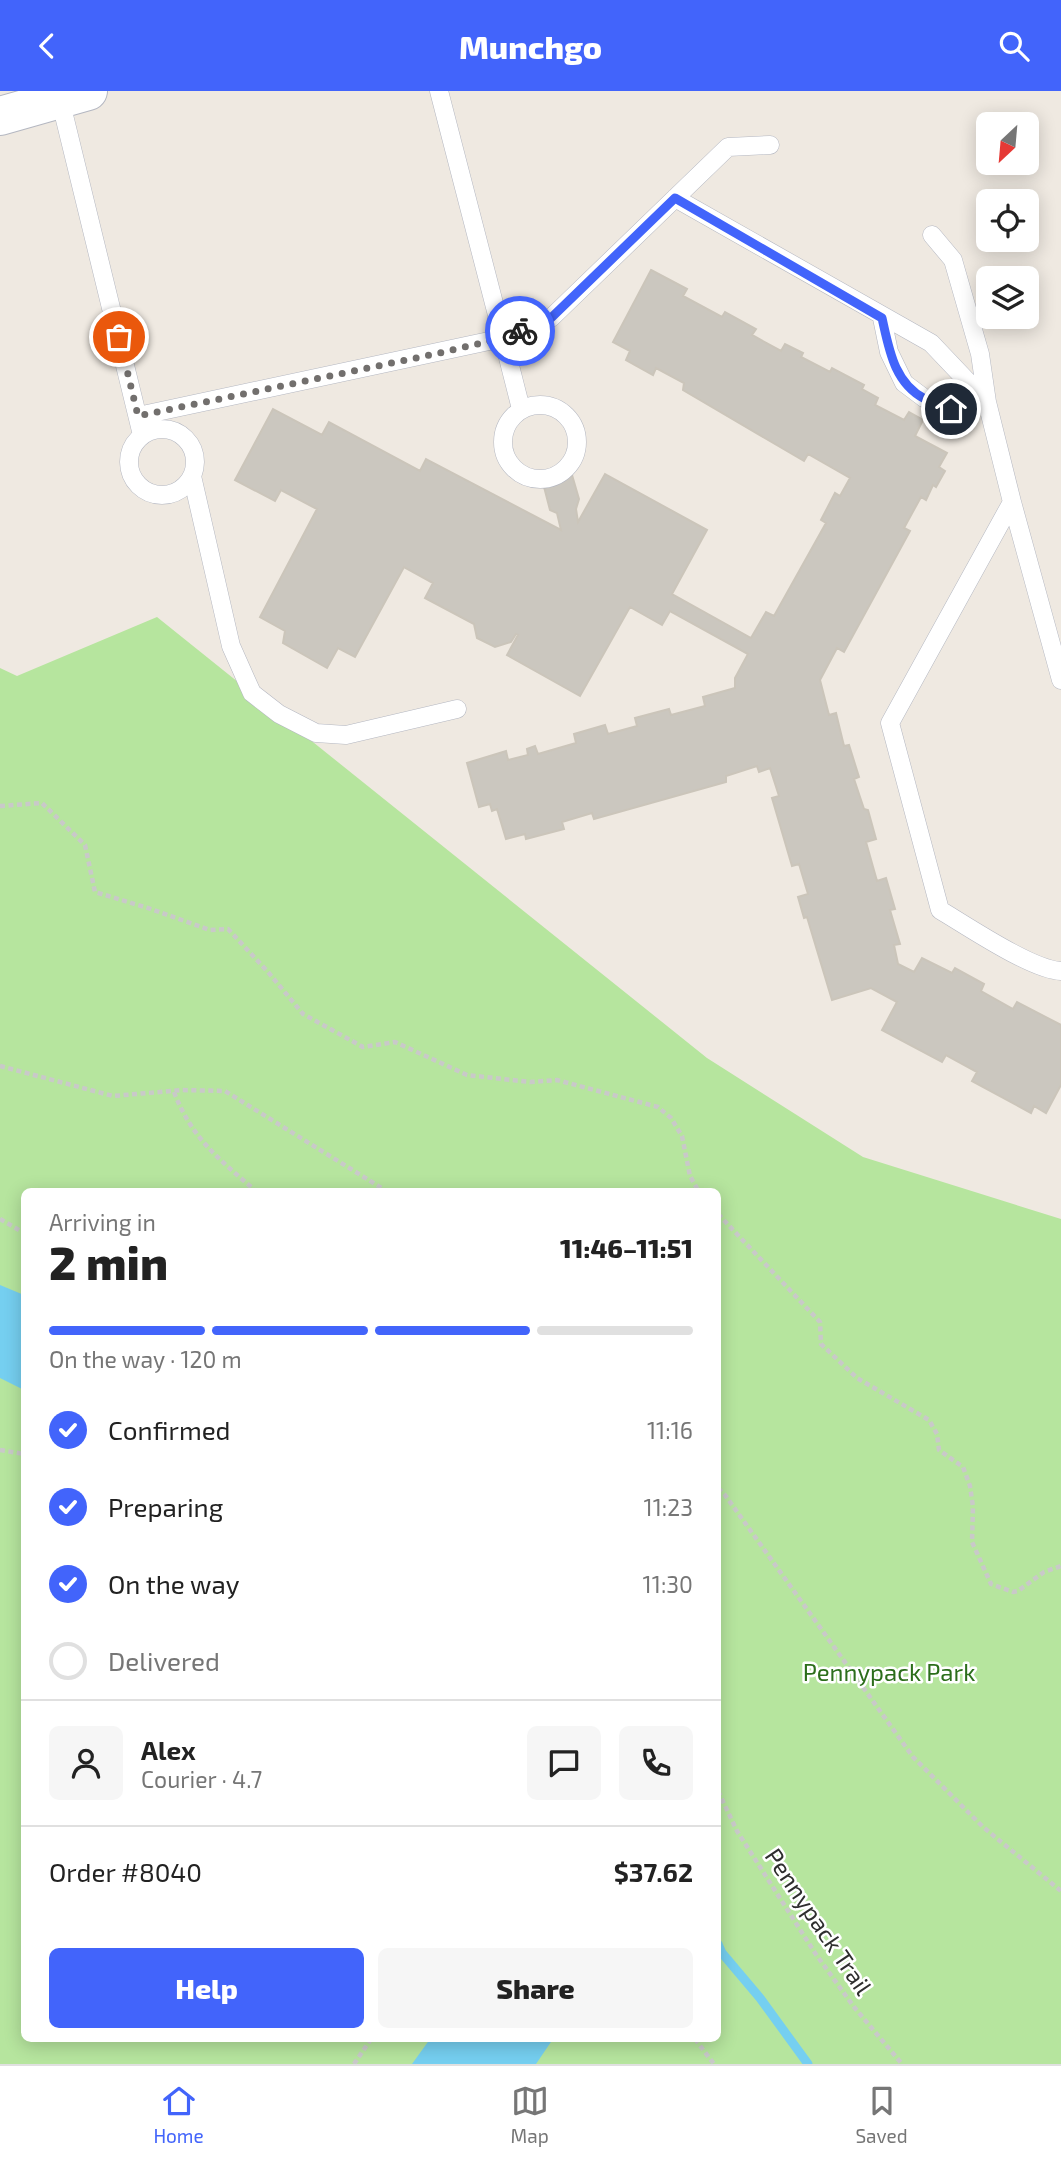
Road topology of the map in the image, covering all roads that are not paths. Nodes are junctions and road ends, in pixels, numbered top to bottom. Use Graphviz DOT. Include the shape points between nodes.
graph roads {
  1 [pos="439,91"];
  2 [pos="74,95"];
  3 [pos="0,116"];
  4 [pos="770,145"];
  5 [pos="675,198"];
  6 [pos="933,235"];
  7 [pos="882,318"];
  8 [pos="503,338"];
  9 [pos="987,402"];
  10 [pos="522,409"];
  11 [pos="138,416"];
  12 [pos="142,435"];
  13 [pos="192,476"];
  14 [pos="1012,502"];
  15 [pos="1061,680"];
  16 [pos="457,709"];
  17 [pos="1061,971"];
  1 -- 8 [label="lane"];
  2 -- 3 [label="main road"];
  2 -- 11 [label="lane"];
  4 -- 5 [label="lane" via="728,147"];
  5 -- 7 [label="lane"];
  5 -- 8 [label="lane" via="551,318"];
  6 -- 9 [label="lane" via="953,260 980,354"];
  7 -- 9 [label="lane" via="931,344"];
  7 -- 9 [label="lane" via="889,352 904,383 951,409"];
  8 -- 10 [label="lane"];
  8 -- 11 [label="lane"];
  9 -- 14 [label="lane"];
  10 -- 10 [label="lane" via="505,427 504,453 519,473 531,478 557,475 574,456 577,445 572,423 565,414 544,405"];
  11 -- 12 [label="lane"];
  12 -- 13 [label="lane" via="163,429 183,436 195,455"];
  12 -- 13 [label="lane" via="130,453 129,464 138,484 167,495 186,485"];
  13 -- 16 [label="lane" via="231,646 252,693 316,733 346,736"];
  14 -- 15 [label="lane"];
  14 -- 17 [label="lane" via="890,723 940,910 1050,971"];
}
